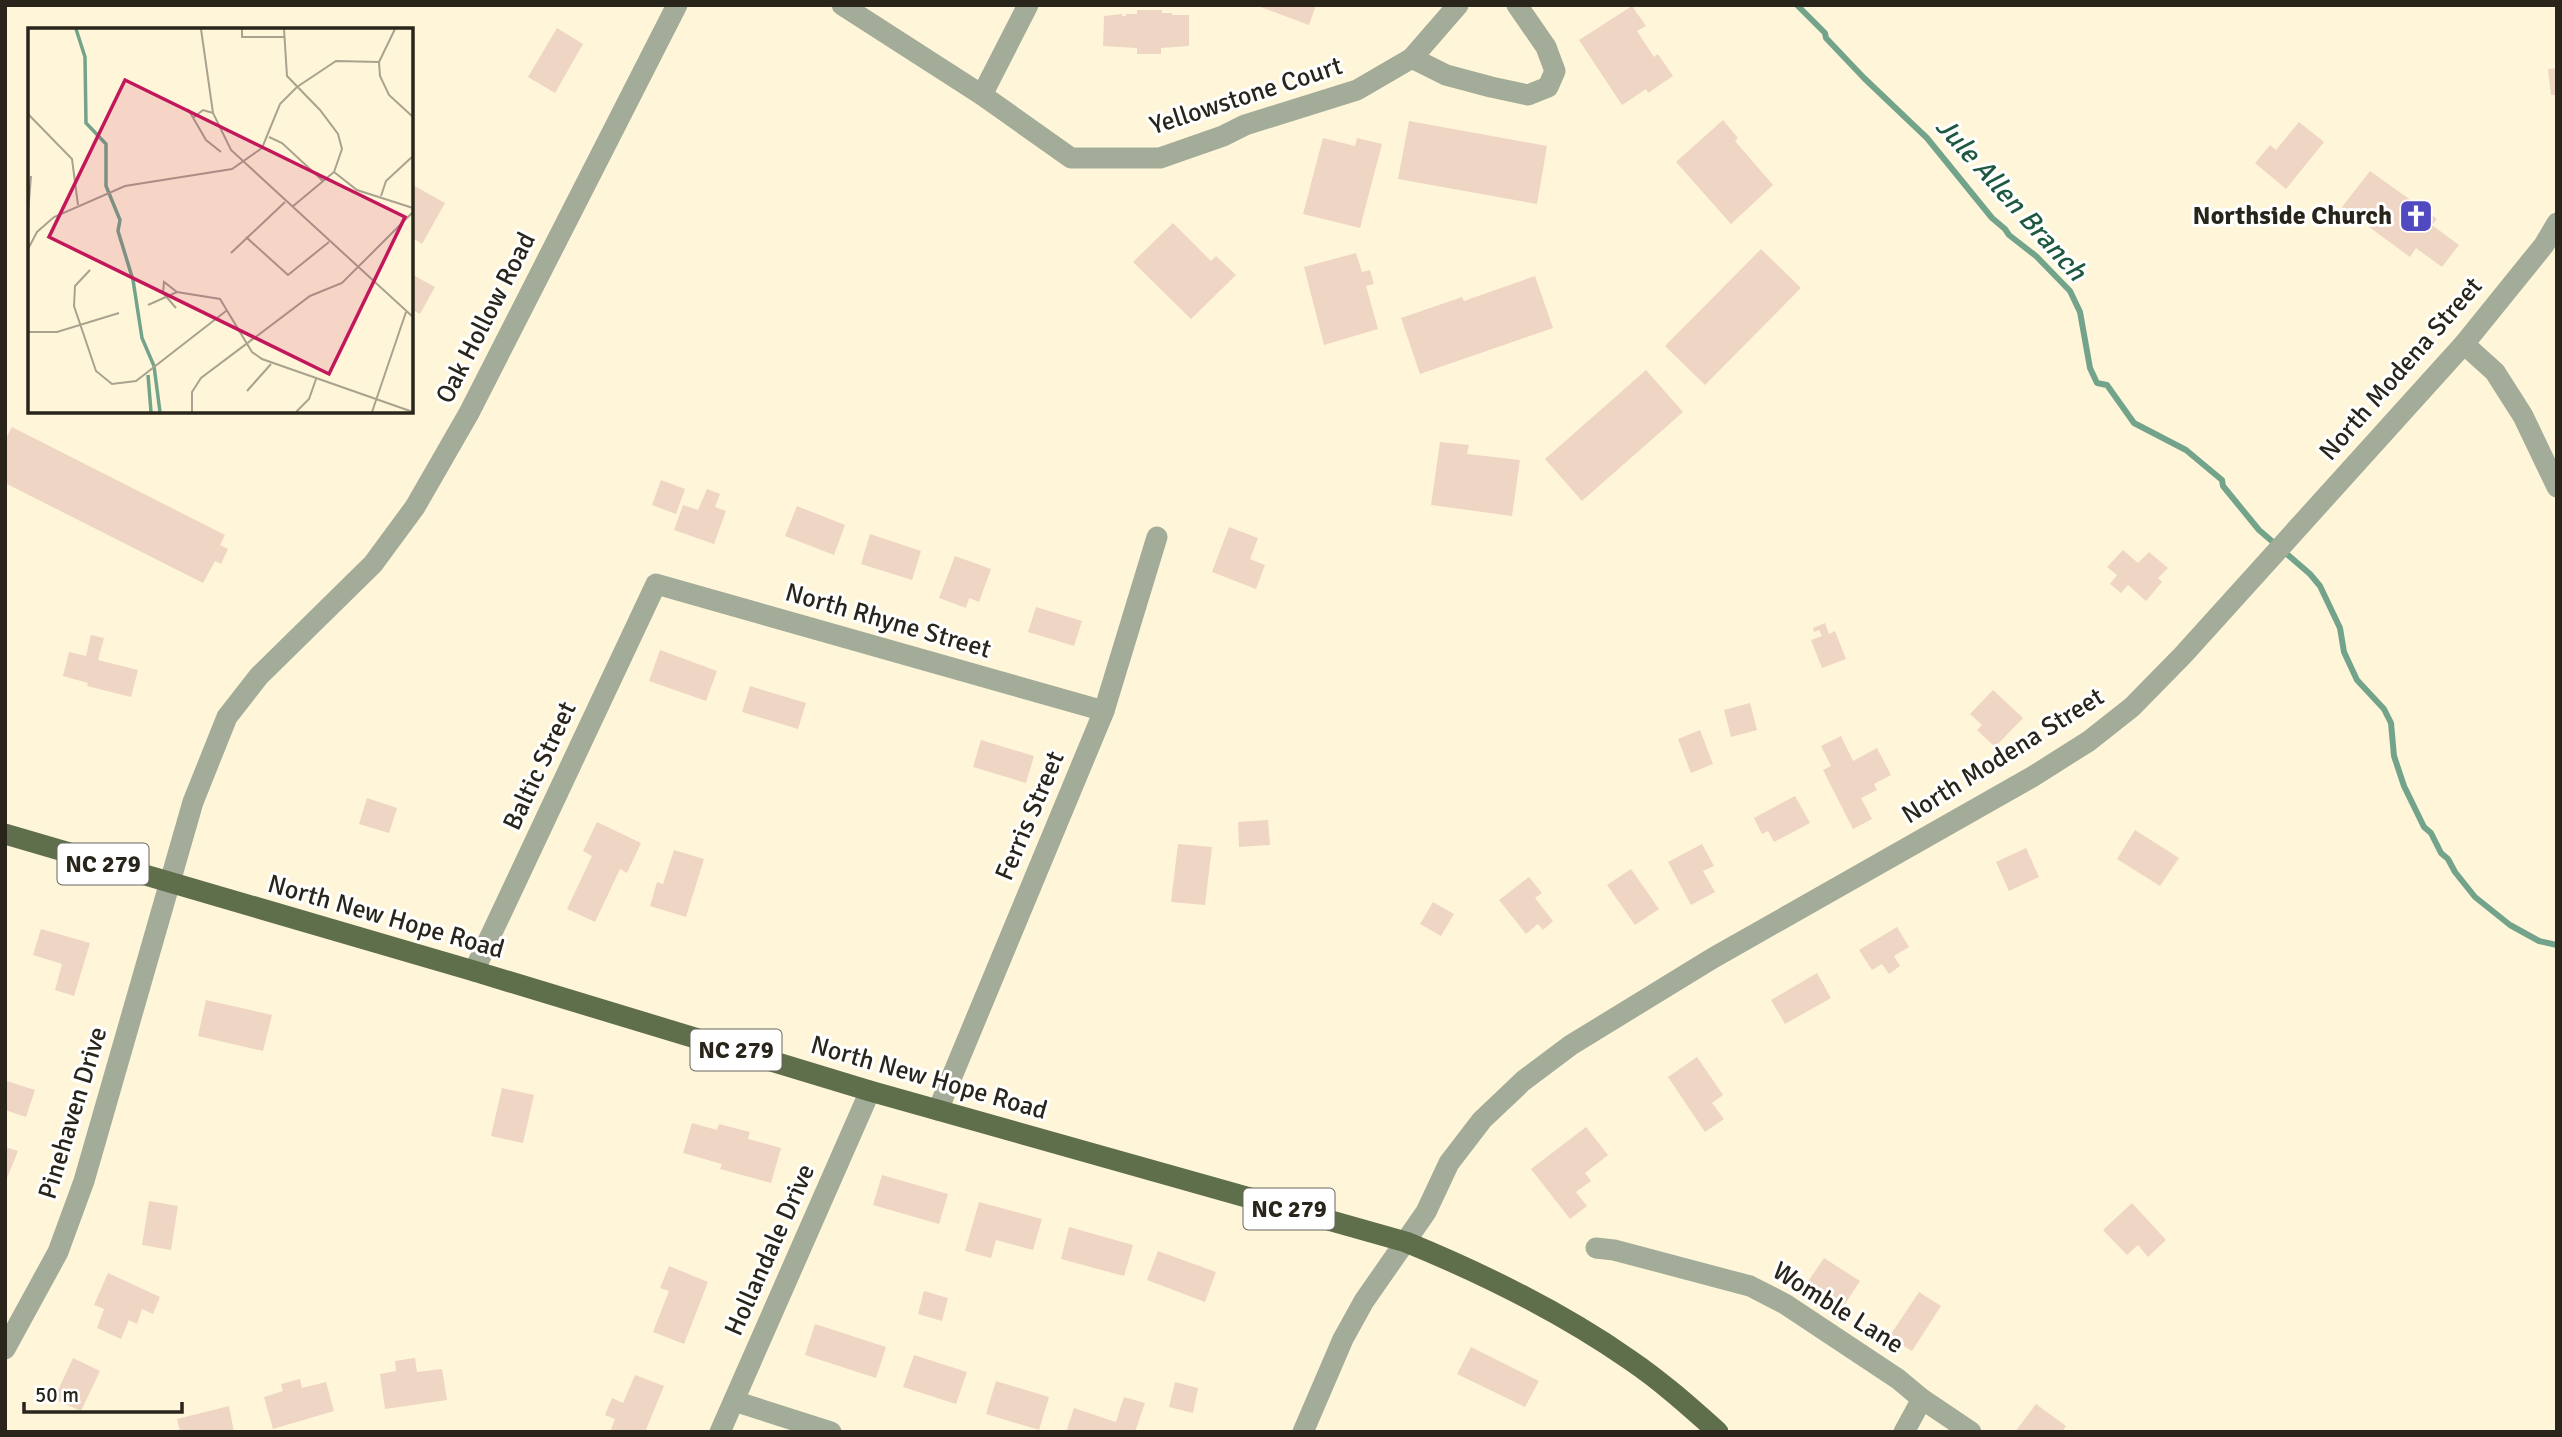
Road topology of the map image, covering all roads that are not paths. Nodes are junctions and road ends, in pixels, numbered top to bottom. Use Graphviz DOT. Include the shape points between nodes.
graph roads {
  1 [pos="677,5"];
  2 [pos="842,5"];
  3 [pos="1028,5"];
  4 [pos="1458,5"];
  5 [pos="1517,5"];
  6 [pos="1412,58"];
  7 [pos="982,94"];
  8 [pos="2557,223"];
  9 [pos="2464,344"];
  10 [pos="2557,486"];
  11 [pos="1157,537"];
  12 [pos="656,584"];
  13 [pos="1104,711"];
  14 [pos="5,834"];
  15 [pos="170,884"];
  16 [pos="474,971"];
  17 [pos="870,1091"];
  18 [pos="938,1110"];
  19 [pos="1406,1242"];
  20 [pos="1596,1248"];
  21 [pos="5,1349"];
  22 [pos="1922,1399"];
  23 [pos="734,1401"];
  24 [pos="720,1432"];
  25 [pos="831,1432"];
  26 [pos="1303,1432"];
  27 [pos="1718,1432"];
  28 [pos="1904,1432"];
  29 [pos="1971,1432"];
  1 -- 15 [label="street, Oak Hollow Road" via="469,414 415,507 373,564 259,676 227,717 193,802"];
  2 -- 7 [label="street, Yellowstone Court"];
  3 -- 7 [label="street"];
  4 -- 6 [label="street, Yellowstone Court"];
  5 -- 6 [label="street" via="1546,47 1555,71 1548,87 1528,95 1446,75"];
  6 -- 7 [label="street, Yellowstone Court" via="1357,90 1160,158 1071,158"];
  8 -- 9 [label="street, North Modena Street"];
  9 -- 10 [label="street" via="2495,372 2523,416"];
  9 -- 19 [label="street, North Modena Street" via="2132,707 2029,779 1713,958 1571,1045 1482,1120 1450,1163"];
  11 -- 13 [label="street, Ferris Street"];
  12 -- 13 [label="street, North Rhyne Street"];
  12 -- 16 [label="street, Baltic Street"];
  13 -- 18 [label="street, Ferris Street"];
  14 -- 15 [label="main road, North New Hope Road / NC 279"];
  15 -- 16 [label="main road, North New Hope Road / NC 279"];
  15 -- 21 [label="street, Pinehaven Drive" via="84,1181 58,1252"];
  16 -- 17 [label="main road, North New Hope Road / NC 279"];
  17 -- 18 [label="main road, North New Hope Road / NC 279"];
  17 -- 23 [label="street, Hollandale Drive"];
  18 -- 19 [label="main road, North New Hope Road / NC 279"];
  19 -- 26 [label="street, North Modena Street" via="1343,1339"];
  19 -- 27 [label="main road, North New Hope Road / NC 279" via="1528,1298 1630,1360"];
  20 -- 22 [label="street, Womble Lane" via="1750,1286 1785,1304"];
  22 -- 28 [label="street"];
  22 -- 29 [label="street, Womble Lane"];
  23 -- 24 [label="street, Hollandale Drive"];
  23 -- 25 [label="street"];
}
